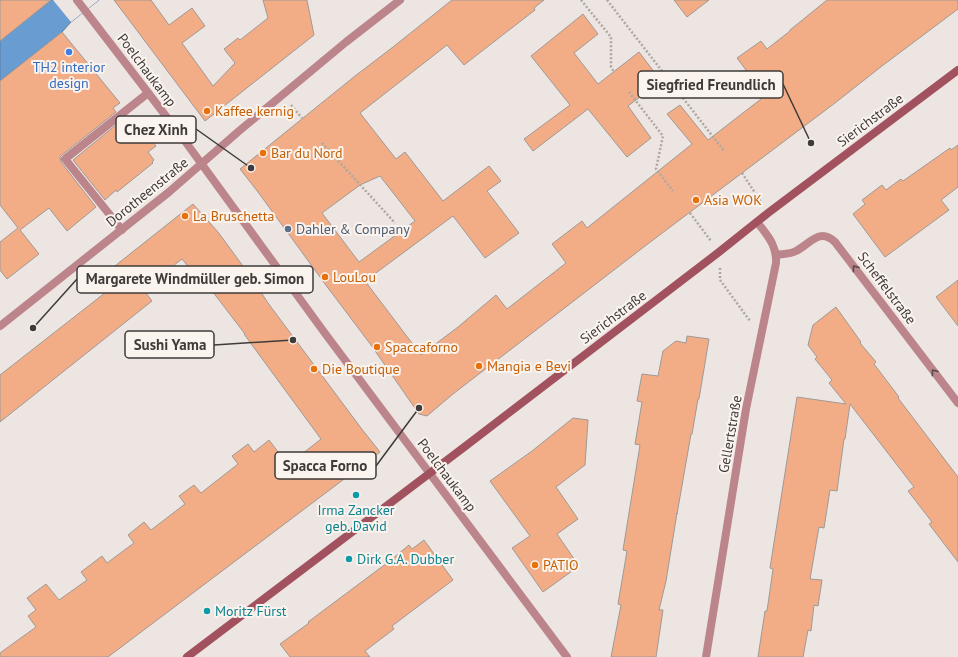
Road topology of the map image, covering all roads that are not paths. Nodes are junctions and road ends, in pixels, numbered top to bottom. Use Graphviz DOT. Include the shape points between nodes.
graph roads {
  1 [pos="77,0"];
  2 [pos="400,0"];
  3 [pos="958,70"];
  4 [pos="148,93"];
  5 [pos="202,164"];
  6 [pos="757,222"];
  7 [pos="122,230"];
  8 [pos="777,255"];
  9 [pos="0,326"];
  10 [pos="958,403"];
  11 [pos="430,473"];
  12 [pos="187,657"];
  13 [pos="567,657"];
  14 [pos="706,657"];
  1 -- 4 [label="street, Poelchaukamp"];
  2 -- 5 [label="street, Dorotheenstraße" via="346,42"];
  3 -- 6 [label="main road, Sierichstraße"];
  4 -- 5 [label="street, Poelchaukamp"];
  4 -- 7 [label="street" via="65,159"];
  5 -- 7 [label="street, Dorotheenstraße"];
  5 -- 11 [label="street, Poelchaukamp"];
  6 -- 8 [label="street"];
  6 -- 11 [label="main road, Sierichstraße"];
  7 -- 9 [label="street, Dorotheenstraße"];
  10 -- 8 [label="street, Scheffelstraße, one-way" via="831,238 819,236 795,251"];
  8 -- 14 [label="street, Gellertstraße" via="746,409"];
  11 -- 12 [label="main road, Sierichstraße"];
  11 -- 13 [label="street, Poelchaukamp"];
}
